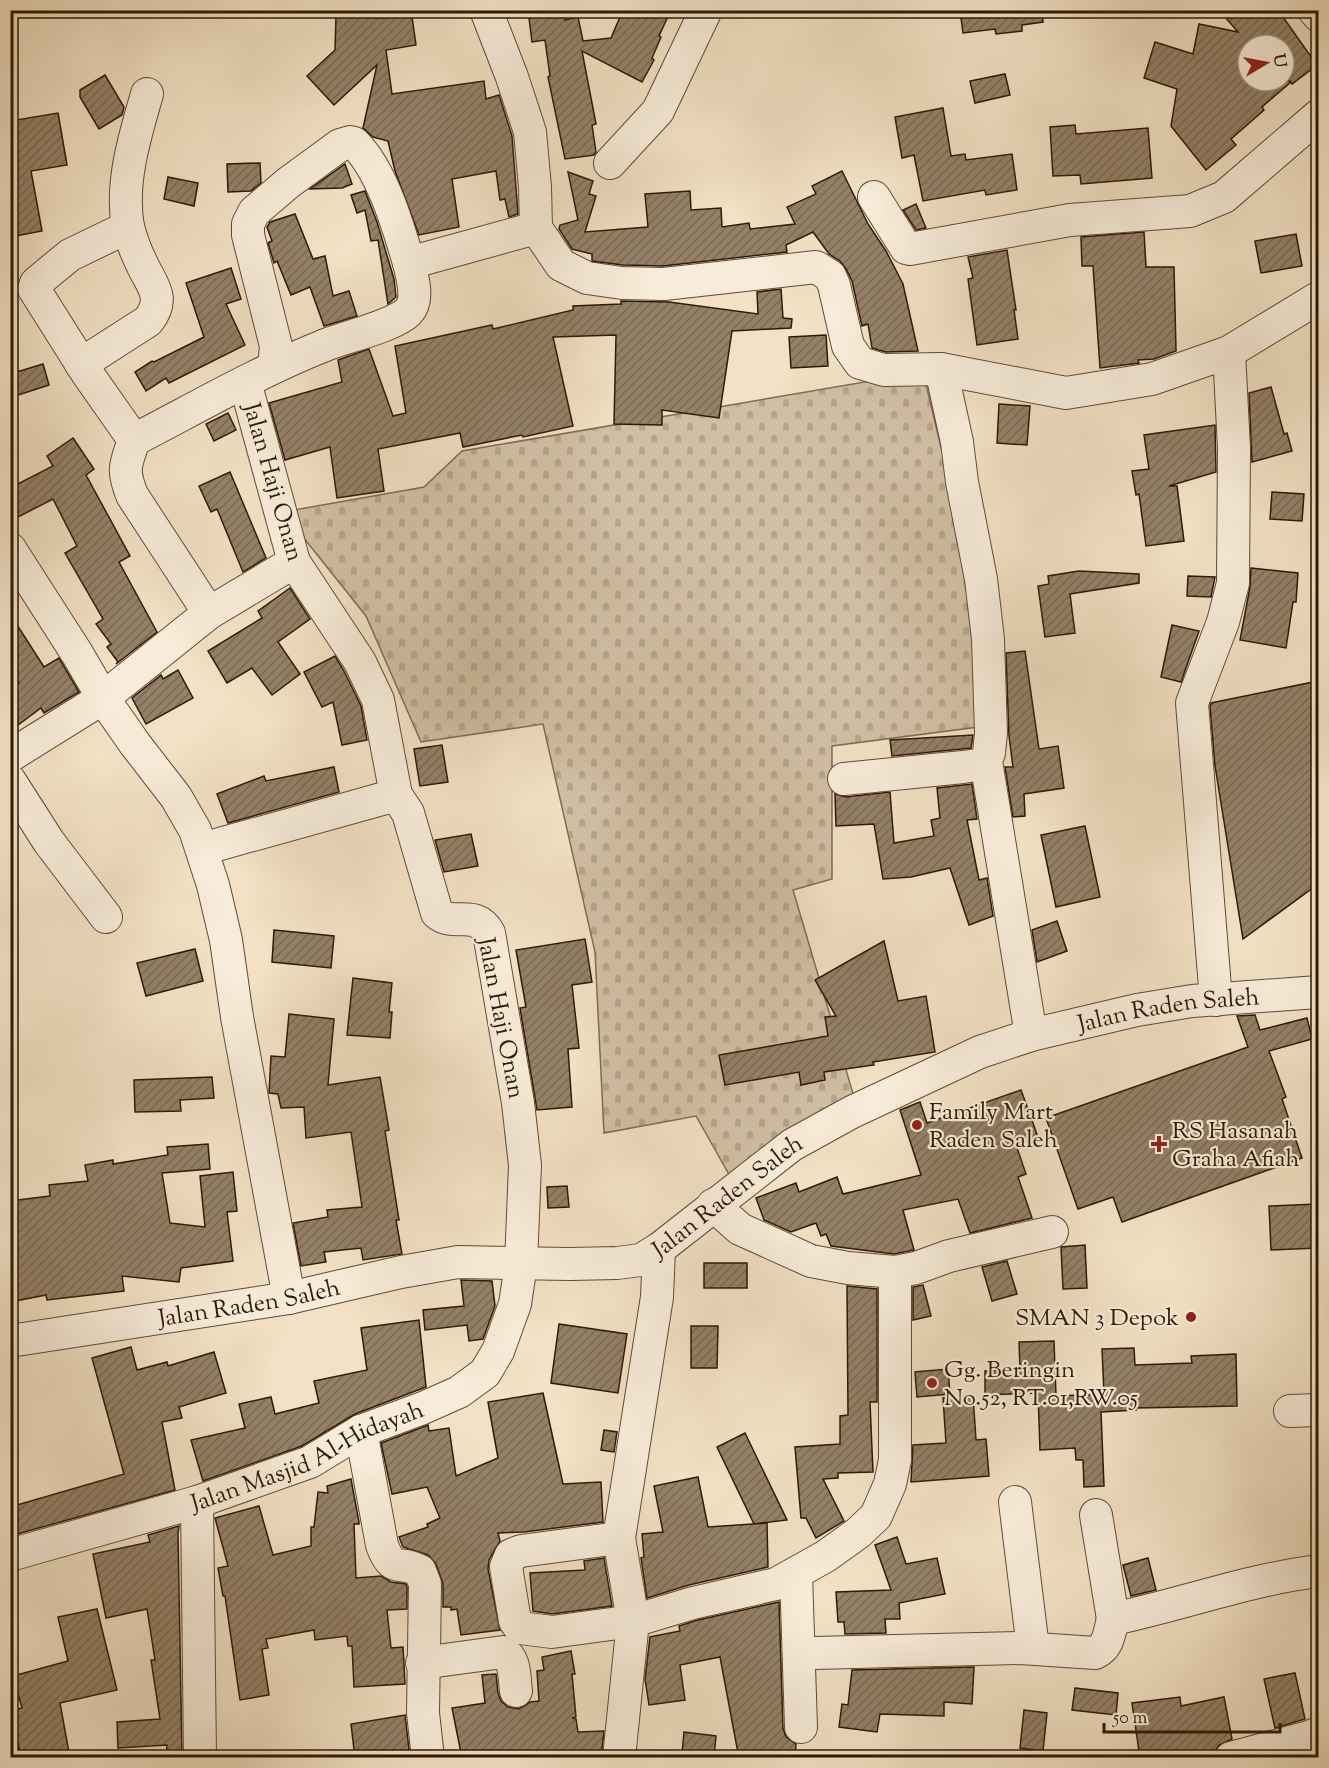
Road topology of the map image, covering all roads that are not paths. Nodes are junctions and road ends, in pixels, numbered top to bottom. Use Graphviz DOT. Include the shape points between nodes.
graph roads {
  1 [pos="486,10"];
  2 [pos="705,10"];
  3 [pos="1314,10"];
  4 [pos="1318,15"];
  5 [pos="147,94"];
  6 [pos="1318,116"];
  7 [pos="610,163"];
  8 [pos="874,197"];
  9 [pos="128,227"];
  10 [pos="536,228"];
  11 [pos="409,263"];
  12 [pos="1318,298"];
  13 [pos="1228,352"];
  14 [pos="81,364"];
  15 [pos="273,367"];
  16 [pos="942,369"];
  17 [pos="245,382"];
  18 [pos="134,440"];
  19 [pos="10,549"];
  20 [pos="294,562"];
  21 [pos="209,613"];
  22 [pos="103,698"];
  23 [pos="10,756"];
  24 [pos="986,761"];
  25 [pos="844,779"];
  26 [pos="10,781"];
  27 [pos="396,795"];
  28 [pos="202,849"];
  29 [pos="106,917"];
  30 [pos="1318,992"];
  31 [pos="1216,1000"];
  32 [pos="1031,1035"];
  33 [pos="713,1205"];
  34 [pos="1052,1232"];
  35 [pos="659,1249"];
  36 [pos="521,1264"];
  37 [pos="895,1272"];
  38 [pos="289,1298"];
  39 [pos="10,1341"];
  40 [pos="360,1431"];
  41 [pos="197,1502"];
  42 [pos="1016,1502"];
  43 [pos="1096,1515"];
  44 [pos="619,1538"];
  45 [pos="10,1555"];
  46 [pos="1318,1571"];
  47 [pos="796,1574"];
  48 [pos="1113,1619"];
  49 [pos="633,1621"];
  50 [pos="1033,1648"];
  51 [pos="814,1653"];
  52 [pos="422,1663"];
  53 [pos="516,1690"];
  54 [pos="801,1727"];
  55 [pos="1318,1733"];
  56 [pos="200,1758"];
  57 [pos="428,1758"];
  58 [pos="620,1758"];
  59 [pos="1232,1758"];
  1 -- 10 [label="street" via="530,132"];
  2 -- 7 [label="street" via="658,111"];
  3 -- 4 [label="street"];
  5 -- 9 [label="street" via="126,186"];
  6 -- 8 [label="street" via="1224,197 1190,211 1070,220 910,249"];
  9 -- 14 [label="street" via="158,297 156,311 148,321"];
  9 -- 14 [label="street" via="70,255 34,286"];
  10 -- 11 [label="street"];
  10 -- 16 [label="street" via="561,265 587,278 622,283 664,284 816,267 830,276 848,346 860,363 884,370"];
  11 -- 15 [label="street" via="414,289 408,311 379,327"];
  11 -- 15 [label="street" via="397,222 372,165 354,143 340,145 288,183 254,212 248,224 276,345"];
  12 -- 13 [label="street"];
  13 -- 16 [label="street" via="1152,379 1066,393"];
  13 -- 31 [label="street" via="1234,448 1233,583 1223,622 1192,703"];
  14 -- 18 [label="street"];
  15 -- 17 [label="street"];
  16 -- 24 [label="street" via="981,579 988,639 992,733"];
  17 -- 18 [label="street"];
  17 -- 20 [label="street, Jalan Haji Onan"];
  18 -- 21 [label="street" via="125,476 132,495"];
  19 -- 22 [label="street"];
  20 -- 21 [label="street"];
  20 -- 27 [label="street, Jalan Haji Onan" via="360,662 378,700"];
  21 -- 22 [label="street"];
  22 -- 23 [label="street"];
  22 -- 28 [label="street" via="176,797"];
  24 -- 25 [label="street" via="963,768"];
  24 -- 32 [label="street"];
  26 -- 29 [label="street" via="49,842"];
  27 -- 28 [label="street"];
  27 -- 36 [label="street, Jalan Haji Onan" via="408,813 437,913 449,919 473,919 489,933 525,1166"];
  28 -- 38 [label="street" via="226,940"];
  30 -- 31 [label="street, Jalan Raden Saleh"];
  31 -- 32 [label="street, Jalan Raden Saleh" via="1137,1011"];
  32 -- 33 [label="street, Jalan Raden Saleh" via="980,1052 852,1112 792,1145"];
  33 -- 35 [label="street, Jalan Raden Saleh"];
  33 -- 37 [label="street" via="740,1228 811,1262"];
  34 -- 37 [label="street"];
  35 -- 36 [label="street, Jalan Raden Saleh" via="641,1260 617,1263"];
  35 -- 44 [label="street" via="657,1297"];
  36 -- 38 [label="street, Jalan Raden Saleh" via="458,1262"];
  36 -- 40 [label="street, Jalan Masjid Al-Hidayah" via="515,1304 498,1351 485,1373 459,1392"];
  37 -- 47 [label="street" via="895,1460 890,1484 876,1516 858,1533"];
  38 -- 39 [label="street, Jalan Raden Saleh"];
  40 -- 41 [label="street, Jalan Masjid Al-Hidayah" via="310,1462"];
  40 -- 52 [label="street" via="387,1559 416,1568 425,1584"];
  41 -- 45 [label="street, Jalan Masjid Al-Hidayah"];
  41 -- 56 [label="street"];
  42 -- 50 [label="street"];
  43 -- 48 [label="street"];
  44 -- 49 [label="street"];
  44 -- 49 [label="street" via="511,1555 506,1567 515,1621 520,1628 552,1632"];
  46 -- 48 [label="street" via="1279,1576"];
  47 -- 49 [label="street" via="776,1584"];
  47 -- 54 [label="street"];
  48 -- 50 [label="street" via="1107,1644 1095,1653"];
  49 -- 58 [label="street"];
  50 -- 51 [label="street"];
  52 -- 53 [label="street" via="503,1652 512,1661"];
  52 -- 57 [label="street"];
  55 -- 59 [label="street"];
}
